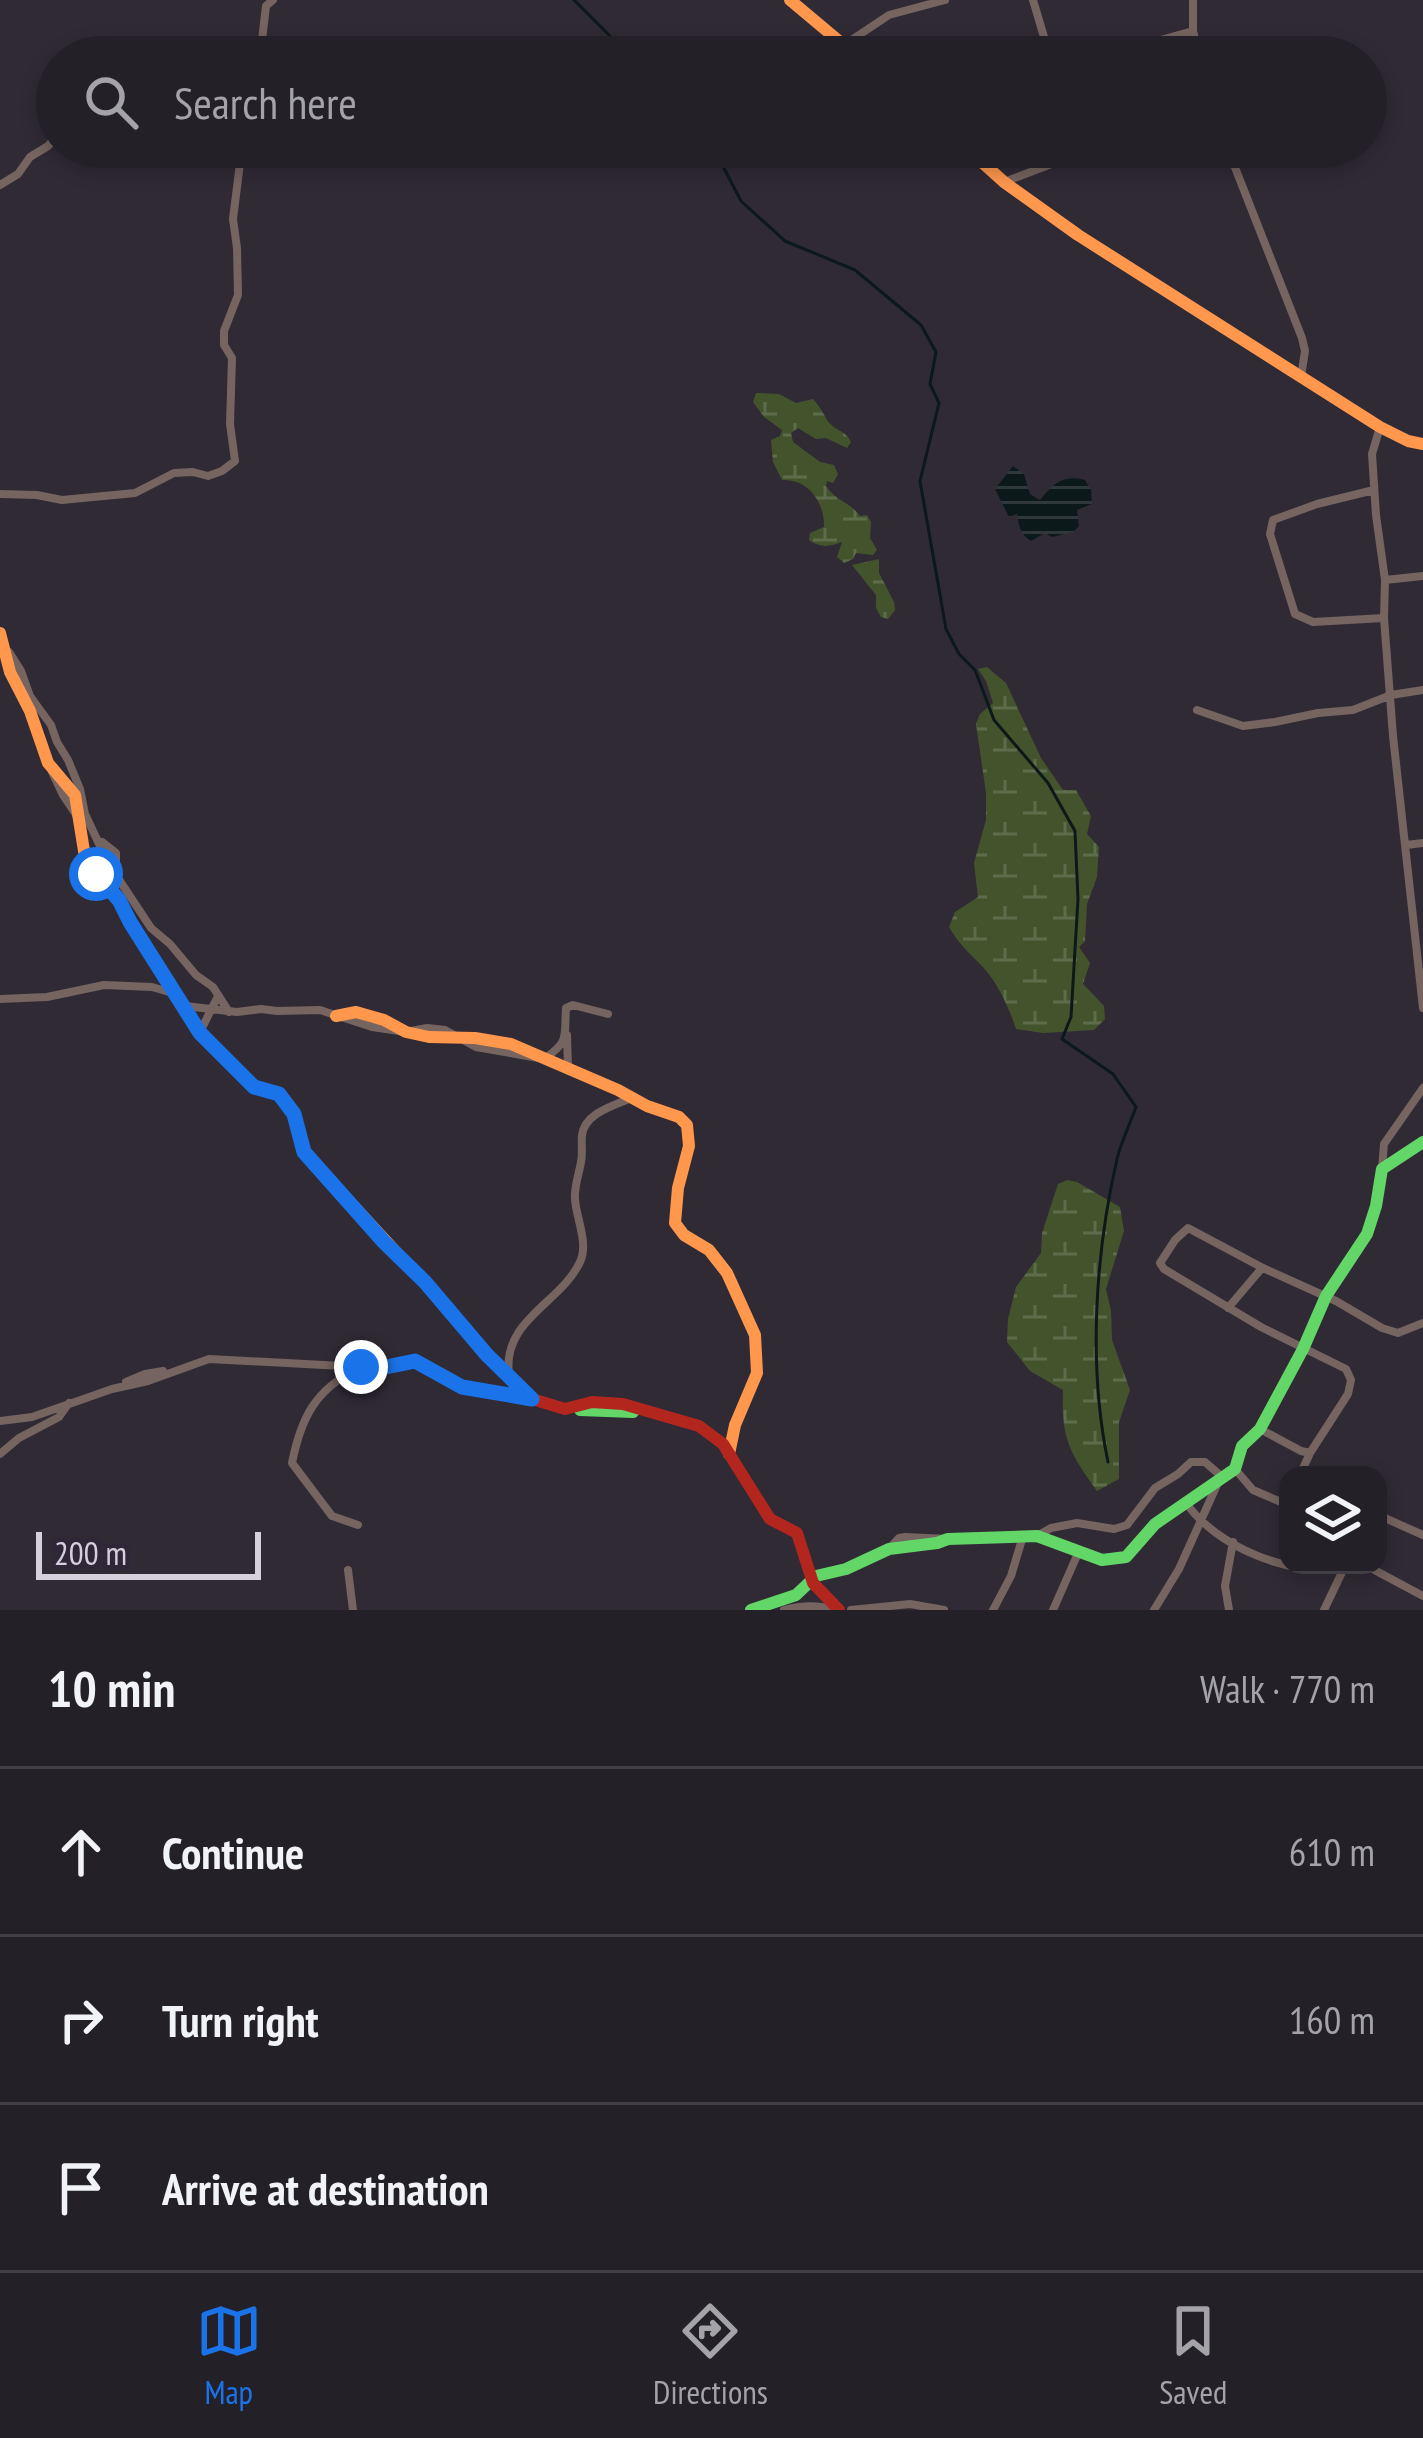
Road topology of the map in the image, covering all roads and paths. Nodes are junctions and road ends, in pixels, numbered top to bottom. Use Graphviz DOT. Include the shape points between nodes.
graph roads {
  1 [pos="273,0"];
  2 [pos="790,0"];
  3 [pos="896,0"];
  4 [pos="944,0"];
  5 [pos="1033,0"];
  6 [pos="1193,0"];
  7 [pos="900,10"];
  8 [pos="1193,31"];
  9 [pos="262,36"];
  10 [pos="832,36"];
  11 [pos="860,36"];
  12 [pos="1044,36"];
  13 [pos="1175,36"];
  14 [pos="1194,36"];
  15 [pos="36,153"];
  16 [pos="239,168"];
  17 [pos="988,168"];
  18 [pos="1041,168"];
  19 [pos="1236,168"];
  20 [pos="1004,182"];
  21 [pos="0,185"];
  22 [pos="1301,377"];
  23 [pos="1380,427"];
  24 [pos="1423,444"];
  25 [pos="1374,490"];
  26 [pos="0,494"];
  27 [pos="1423,576"];
  28 [pos="1385,580"];
  29 [pos="1384,618"];
  30 [pos="2,639"];
  31 [pos="1423,690"];
  32 [pos="1390,694"];
  33 [pos="1197,710"];
  34 [pos="1423,843"];
  35 [pos="1406,845"];
  36 [pos="218,996"];
  37 [pos="0,999"];
  38 [pos="181,1000"];
  39 [pos="1423,1008"];
  40 [pos="209,1011"];
  41 [pos="229,1012"];
  42 [pos="608,1014"];
  43 [pos="336,1016"];
  44 [pos="200,1033"];
  45 [pos="567,1034"];
  46 [pos="544,1059"];
  47 [pos="568,1070"];
  48 [pos="1423,1088"];
  49 [pos="632,1097"];
  50 [pos="1423,1142"];
  51 [pos="1417,1154"];
  52 [pos="1382,1169"];
  53 [pos="1263,1268"];
  54 [pos="1326,1296"];
  55 [pos="1228,1308"];
  56 [pos="1423,1323"];
  57 [pos="1303,1349"];
  58 [pos="361,1367"];
  59 [pos="509,1376"];
  60 [pos="532,1399"];
  61 [pos="68,1403"];
  62 [pos="0,1421"];
  63 [pos="1259,1429"];
  64 [pos="1310,1453"];
  65 [pos="0,1454"];
  66 [pos="729,1454"];
  67 [pos="1304,1466"];
  68 [pos="1235,1469"];
  69 [pos="1221,1476"];
  70 [pos="1279,1500"];
  71 [pos="1186,1503"];
  72 [pos="1387,1519"];
  73 [pos="1200,1522"];
  74 [pos="358,1525"];
  75 [pos="1423,1535"];
  76 [pos="1030,1536"];
  77 [pos="1233,1542"];
  78 [pos="1079,1551"];
  79 [pos="1279,1564"];
  80 [pos="348,1570"];
  81 [pos="1341,1574"];
  82 [pos="1383,1574"];
  83 [pos="814,1583"];
  84 [pos="1423,1596"];
  85 [pos="353,1610"];
  86 [pos="751,1610"];
  87 [pos="784,1610"];
  88 [pos="837,1610"];
  89 [pos="850,1610"];
  90 [pos="944,1610"];
  91 [pos="993,1610"];
  92 [pos="1053,1610"];
  93 [pos="1154,1610"];
  94 [pos="1229,1610"];
  95 [pos="1324,1610"];
  1 -- 9 [label="street"];
  2 -- 10 [label="street"];
  3 -- 7 [label="street"];
  4 -- 7 [label="street"];
  5 -- 12 [label="street"];
  6 -- 8 [label="street"];
  7 -- 11 [label="street"];
  8 -- 13 [label="street"];
  8 -- 14 [label="street"];
  15 -- 21 [label="street"];
  16 -- 26 [label="street" via="238,296 224,331 236,460 208,476 174,473 135,493 62,500"];
  17 -- 20 [label="street"];
  18 -- 20 [label="street"];
  19 -- 22 [label="street" via="1302,338"];
  20 -- 22 [label="street"];
  22 -- 23 [label="street"];
  23 -- 24 [label="street"];
  23 -- 25 [label="street"];
  25 -- 28 [label="street"];
  25 -- 29 [label="street" via="1289,513 1273,520 1270,533 1294,614 1313,622"];
  27 -- 28 [label="street"];
  28 -- 29 [label="street"];
  29 -- 32 [label="street"];
  30 -- 36 [label="street" via="68,760 98,839 116,854 116,875 151,928"];
  30 -- 38 [label="street" via="48,764 75,796 85,857"];
  31 -- 32 [label="street"];
  32 -- 33 [label="street" via="1353,710 1243,726"];
  32 -- 35 [label="street"];
  34 -- 35 [label="street"];
  35 -- 39 [label="street"];
  36 -- 40 [label="street"];
  36 -- 41 [label="street"];
  37 -- 38 [label="street" via="104,985 152,987"];
  38 -- 40 [label="street"];
  38 -- 44 [label="street"];
  40 -- 41 [label="street"];
  40 -- 44 [label="street"];
  41 -- 43 [label="street"];
  42 -- 45 [label="street" via="572,1004"];
  43 -- 46 [label="street" via="356,1012 429,1037 511,1044"];
  44 -- 59 [label="street" via="254,1087 279,1094 304,1152"];
  45 -- 46 [label="street"];
  45 -- 47 [label="street"];
  46 -- 47 [label="street"];
  47 -- 49 [label="street"];
  48 -- 52 [label="street" via="1384,1144"];
  49 -- 59 [label="street" via="582,1131 574,1199 584,1256 524,1324 507,1358"];
  49 -- 66 [label="street" via="687,1125 675,1223 727,1273 754,1335 757,1373"];
  50 -- 51 [label="street"];
  51 -- 52 [label="street"];
  52 -- 54 [label="street" via="1367,1234"];
  53 -- 54 [label="street"];
  53 -- 55 [label="street"];
  53 -- 55 [label="street" via="1189,1228 1175,1240 1160,1263"];
  54 -- 56 [label="street" via="1399,1333"];
  54 -- 57 [label="street"];
  55 -- 57 [label="street"];
  57 -- 63 [label="street"];
  57 -- 64 [label="street" via="1346,1369 1352,1380"];
  58 -- 60 [label="street" via="415,1361 462,1387"];
  58 -- 61 [label="street" via="209,1359"];
  58 -- 74 [label="street" via="321,1393 292,1462 332,1516"];
  59 -- 60 [label="street"];
  60 -- 66 [label="street" via="565,1409 623,1404 669,1416 699,1426"];
  61 -- 62 [label="street"];
  61 -- 65 [label="street"];
  63 -- 64 [label="street"];
  63 -- 68 [label="street"];
  64 -- 67 [label="street"];
  66 -- 83 [label="street" via="770,1519 797,1533"];
  68 -- 69 [label="street"];
  68 -- 70 [label="street" via="1253,1490"];
  69 -- 71 [label="street"];
  69 -- 73 [label="street"];
  69 -- 76 [label="street" via="1191,1462 1155,1488 1127,1525 1077,1523"];
  71 -- 73 [label="street"];
  71 -- 78 [label="street" via="1126,1557 1102,1560"];
  72 -- 75 [label="street"];
  73 -- 77 [label="street"];
  73 -- 93 [label="street"];
  76 -- 78 [label="street"];
  76 -- 83 [label="street" via="889,1549"];
  76 -- 91 [label="street"];
  77 -- 79 [label="street"];
  77 -- 94 [label="street"];
  78 -- 92 [label="street"];
  80 -- 85 [label="street"];
  81 -- 95 [label="street"];
  82 -- 84 [label="street"];
  83 -- 86 [label="street" via="790,1600"];
  83 -- 88 [label="street"];
  87 -- 88 [label="street"];
  89 -- 90 [label="street"];
}
